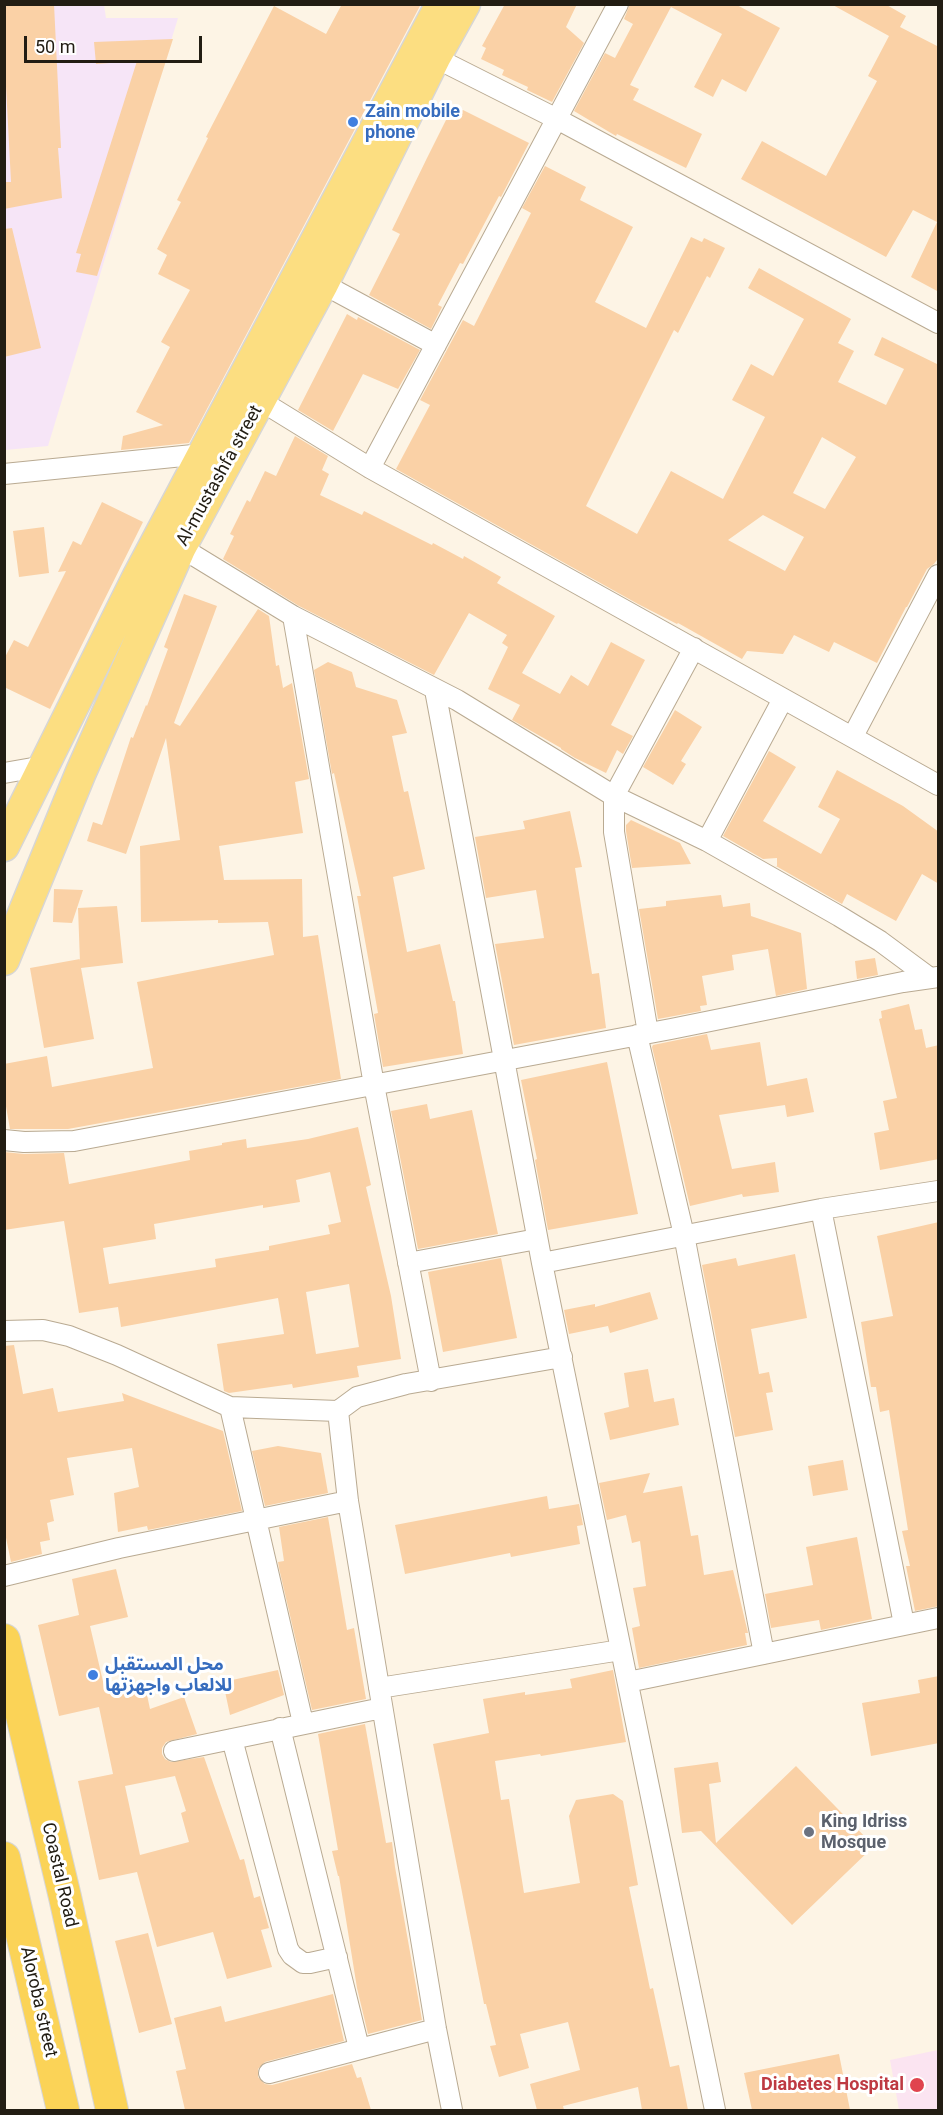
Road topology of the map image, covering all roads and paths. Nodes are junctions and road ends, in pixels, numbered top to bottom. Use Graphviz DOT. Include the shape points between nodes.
graph roads {
  1 [pos="441,4"];
  2 [pos="465,4"];
  3 [pos="618,4"];
  4 [pos="426,53"];
  5 [pos="557,119"];
  6 [pos="322,284"];
  7 [pos="939,323"];
  8 [pos="436,345"];
  9 [pos="261,401"];
  10 [pos="203,454"];
  11 [pos="370,468"];
  12 [pos="4,474"];
  13 [pos="170,541"];
  14 [pos="939,575"];
  15 [pos="931,606"];
  16 [pos="293,616"];
  17 [pos="694,648"];
  18 [pos="435,690"];
  19 [pos="783,699"];
  20 [pos="853,736"];
  21 [pos="44,766"];
  22 [pos="4,773"];
  23 [pos="939,785"];
  24 [pos="614,796"];
  25 [pos="707,841"];
  26 [pos="4,846"];
  27 [pos="4,960"];
  28 [pos="934,977"];
  29 [pos="643,1034"];
  30 [pos="504,1059"];
  31 [pos="374,1085"];
  32 [pos="4,1140"];
  33 [pos="939,1191"];
  34 [pos="821,1209"];
  35 [pos="684,1235"];
  36 [pos="537,1239"];
  37 [pos="408,1263"];
  38 [pos="542,1263"];
  39 [pos="4,1331"];
  40 [pos="562,1357"];
  41 [pos="431,1381"];
  42 [pos="230,1407"];
  43 [pos="338,1411"];
  44 [pos="348,1501"];
  45 [pos="257,1520"];
  46 [pos="4,1576"];
  47 [pos="939,1617"];
  48 [pos="904,1624"];
  49 [pos="4,1640"];
  50 [pos="621,1650"];
  51 [pos="764,1654"];
  52 [pos="628,1682"];
  53 [pos="379,1688"];
  54 [pos="382,1708"];
  55 [pos="303,1724"];
  56 [pos="280,1728"];
  57 [pos="232,1739"];
  58 [pos="174,1751"];
  59 [pos="4,1858"];
  60 [pos="65,1897"];
  61 [pos="16,1910"];
  62 [pos="337,1957"];
  63 [pos="436,2029"];
  64 [pos="359,2048"];
  65 [pos="269,2073"];
  66 [pos="63,2110"];
  67 [pos="112,2110"];
  68 [pos="452,2110"];
  69 [pos="714,2110"];
  1 -- 4 [label="main road, Al-mustashfa street"];
  2 -- 4 [label="main road, Al-mustashfa street"];
  3 -- 5 [label="street"];
  4 -- 5 [label="street"];
  4 -- 6 [label="main road, Al-mustashfa street"];
  4 -- 10 [label="main road, Al-mustashfa street"];
  5 -- 7 [label="street"];
  5 -- 8 [label="street"];
  6 -- 8 [label="street"];
  6 -- 9 [label="main road, Al-mustashfa street"];
  8 -- 11 [label="street"];
  9 -- 11 [label="street"];
  9 -- 13 [label="main road, Al-mustashfa street"];
  10 -- 12 [label="street"];
  10 -- 13 [label="main road, Al-mustashfa street"];
  11 -- 17 [label="street"];
  13 -- 16 [label="street"];
  13 -- 21 [label="main road, Al-mustashfa street" via="98,654"];
  13 -- 27 [label="main road, Al-mustashfa street"];
  14 -- 15 [label="street"];
  15 -- 20 [label="street"];
  16 -- 18 [label="street"];
  16 -- 31 [label="street"];
  17 -- 19 [label="street"];
  17 -- 24 [label="street"];
  18 -- 24 [label="street"];
  18 -- 30 [label="street"];
  19 -- 20 [label="street"];
  19 -- 25 [label="street"];
  20 -- 23 [label="street"];
  21 -- 22 [label="street"];
  21 -- 26 [label="main road, Al-mustashfa street"];
  24 -- 25 [label="street"];
  24 -- 29 [label="street" via="614,832"];
  25 -- 28 [label="street" via="872,936"];
  28 -- 29 [label="street"];
  29 -- 30 [label="street"];
  29 -- 35 [label="street"];
  30 -- 31 [label="street"];
  30 -- 36 [label="street"];
  31 -- 32 [label="street" via="74,1141"];
  31 -- 37 [label="street"];
  33 -- 34 [label="street"];
  34 -- 35 [label="street"];
  34 -- 48 [label="street"];
  35 -- 38 [label="street"];
  35 -- 51 [label="street"];
  36 -- 37 [label="street"];
  36 -- 38 [label="street"];
  37 -- 41 [label="street"];
  38 -- 40 [label="street"];
  39 -- 42 [label="street" via="43,1330 69,1336"];
  40 -- 41 [label="street"];
  40 -- 50 [label="street"];
  41 -- 43 [label="street" via="357,1397"];
  42 -- 43 [label="street"];
  42 -- 45 [label="street"];
  43 -- 44 [label="street"];
  44 -- 45 [label="street"];
  44 -- 53 [label="street"];
  45 -- 46 [label="street"];
  45 -- 55 [label="street"];
  47 -- 48 [label="street"];
  48 -- 51 [label="street"];
  49 -- 60 [label="highway, Coastal Road"];
  50 -- 52 [label="street"];
  50 -- 53 [label="street"];
  51 -- 52 [label="street"];
  52 -- 69 [label="street"];
  53 -- 54 [label="street"];
  54 -- 55 [label="street"];
  54 -- 63 [label="street"];
  55 -- 56 [label="street"];
  56 -- 57 [label="street"];
  56 -- 62 [label="street"];
  57 -- 58 [label="street"];
  57 -- 62 [label="street" via="288,1949 303,1963"];
  59 -- 61 [label="highway, Aloroba street"];
  60 -- 61 [label="highway"];
  60 -- 67 [label="highway, Coastal Road"];
  61 -- 66 [label="highway, Aloroba street"];
  62 -- 64 [label="street"];
  63 -- 64 [label="street"];
  63 -- 68 [label="street"];
  64 -- 65 [label="street"];
}
